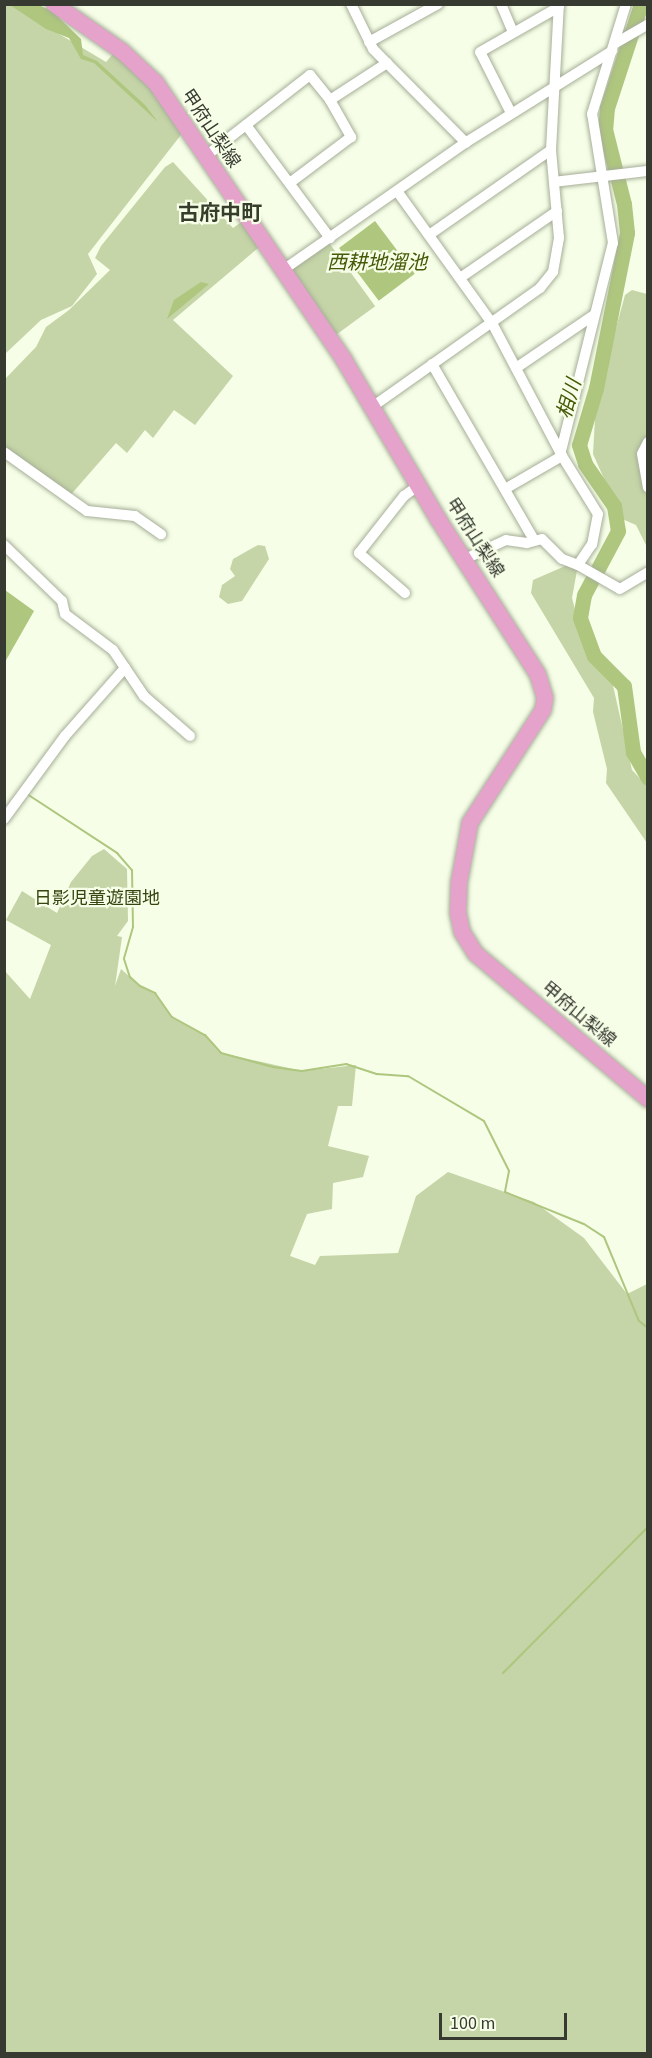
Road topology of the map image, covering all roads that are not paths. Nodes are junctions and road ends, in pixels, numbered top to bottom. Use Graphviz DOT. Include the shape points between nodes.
graph roads {
  1 [pos="54,4"];
  2 [pos="351,4"];
  3 [pos="438,4"];
  4 [pos="501,4"];
  5 [pos="626,4"];
  6 [pos="559,6"];
  7 [pos="645,26"];
  8 [pos="513,32"];
  9 [pos="369,42"];
  10 [pos="615,45"];
  11 [pos="387,63"];
  12 [pos="555,84"];
  13 [pos="330,100"];
  14 [pos="511,112"];
  15 [pos="246,125"];
  16 [pos="466,142"];
  17 [pos="551,150"];
  18 [pos="206,156"];
  19 [pos="648,171"];
  20 [pos="605,178"];
  21 [pos="291,182"];
  22 [pos="554,182"];
  23 [pos="397,191"];
  24 [pos="556,211"];
  25 [pos="429,235"];
  26 [pos="330,238"];
  27 [pos="284,270"];
  28 [pos="460,278"];
  29 [pos="594,315"];
  30 [pos="492,323"];
  31 [pos="432,364"];
  32 [pos="516,368"];
  33 [pos="372,407"];
  34 [pos="648,442"];
  35 [pos="4,452"];
  36 [pos="561,454"];
  37 [pos="418,486"];
  38 [pos="648,487"];
  39 [pos="504,489"];
  40 [pos="161,534"];
  41 [pos="534,540"];
  42 [pos="4,545"];
  43 [pos="463,560"];
  44 [pos="578,565"];
  45 [pos="648,572"];
  46 [pos="405,592"];
  47 [pos="125,668"];
  48 [pos="190,736"];
  49 [pos="4,819"];
  50 [pos="648,1099"];
  1 -- 18 [label="main road, 甲府山梨線" via="123,52 156,83"];
  2 -- 9 [label="street"];
  3 -- 9 [label="street"];
  4 -- 8 [label="street"];
  5 -- 10 [label="street"];
  6 -- 8 [label="street"];
  6 -- 12 [label="street"];
  7 -- 10 [label="street"];
  8 -- 14 [label="street" via="480,52"];
  9 -- 11 [label="street"];
  10 -- 12 [label="street"];
  10 -- 20 [label="street" via="592,114"];
  11 -- 13 [label="street"];
  11 -- 16 [label="street"];
  12 -- 14 [label="street"];
  12 -- 17 [label="street"];
  13 -- 15 [label="street" via="310,75"];
  13 -- 21 [label="street" via="351,137"];
  14 -- 16 [label="street"];
  15 -- 18 [label="street"];
  15 -- 21 [label="street"];
  16 -- 23 [label="street"];
  17 -- 22 [label="street"];
  17 -- 25 [label="street"];
  18 -- 27 [label="main road, 甲府山梨線"];
  19 -- 20 [label="street"];
  20 -- 22 [label="street"];
  20 -- 29 [label="street" via="612,243"];
  21 -- 26 [label="street"];
  22 -- 24 [label="street"];
  23 -- 25 [label="street"];
  23 -- 26 [label="street"];
  24 -- 28 [label="street"];
  24 -- 30 [label="street" via="558,250 553,272 540,288"];
  25 -- 28 [label="street"];
  26 -- 27 [label="street"];
  27 -- 33 [label="main road, 甲府山梨線"];
  28 -- 30 [label="street"];
  29 -- 32 [label="street"];
  29 -- 36 [label="street"];
  30 -- 31 [label="street"];
  30 -- 32 [label="street"];
  31 -- 33 [label="street"];
  31 -- 39 [label="street"];
  32 -- 36 [label="street"];
  33 -- 37 [label="main road, 甲府山梨線"];
  34 -- 38 [label="street" via="642,454"];
  35 -- 40 [label="street" via="87,511 135,516"];
  36 -- 39 [label="street"];
  36 -- 44 [label="street" via="598,514 592,544"];
  37 -- 43 [label="main road, 甲府山梨線"];
  37 -- 46 [label="street" via="404,496 359,553"];
  39 -- 41 [label="street"];
  41 -- 43 [label="street" via="506,540"];
  41 -- 44 [label="street" via="548,540 562,558"];
  42 -- 47 [label="street" via="62,601 65,614 113,650"];
  43 -- 50 [label="main road, 甲府山梨線" via="538,675 546,698 535,726 471,823 459,884 462,932 476,954"];
  44 -- 45 [label="street" via="620,589"];
  47 -- 48 [label="street" via="144,696"];
  47 -- 49 [label="street" via="65,736"];
}
